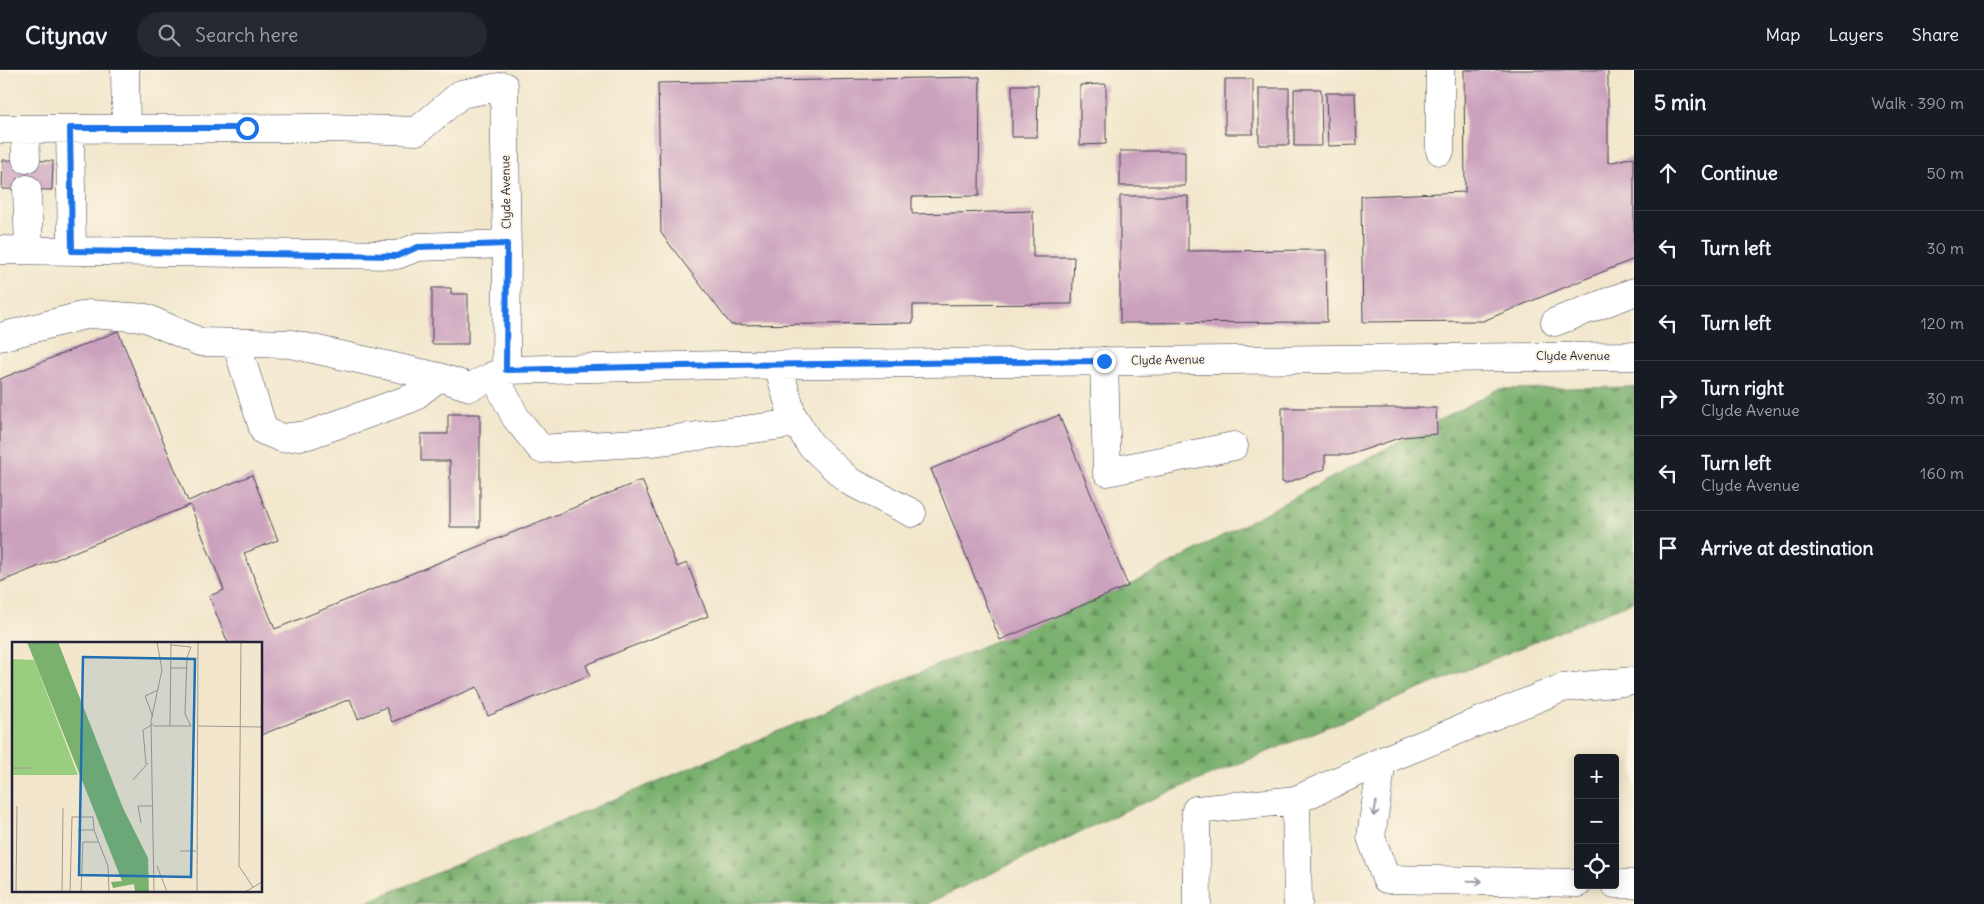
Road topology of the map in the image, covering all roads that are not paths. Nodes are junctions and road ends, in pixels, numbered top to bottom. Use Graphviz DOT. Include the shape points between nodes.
graph roads {
  1 [pos="125,70"];
  2 [pos="1440,70"];
  3 [pos="70,128"];
  4 [pos="126,128"];
  5 [pos="13,129"];
  6 [pos="1440,151"];
  7 [pos="26,159"];
  8 [pos="27,189"];
  9 [pos="507,244"];
  10 [pos="0,250"];
  11 [pos="29,250"];
  12 [pos="72,251"];
  13 [pos="1634,292"];
  14 [pos="1555,322"];
  15 [pos="0,337"];
  16 [pos="236,343"];
  17 [pos="1634,356"];
  18 [pos="1104,361"];
  19 [pos="778,365"];
  20 [pos="500,372"];
  21 [pos="439,377"];
  22 [pos="797,423"];
  23 [pos="1234,446"];
  24 [pos="912,513"];
  25 [pos="1634,682"];
  26 [pos="1382,761"];
  27 [pos="1296,800"];
  28 [pos="1574,883"];
  29 [pos="1619,884"];
  30 [pos="1634,884"];
  31 [pos="1197,904"];
  32 [pos="1298,904"];
  1 -- 4 [label="street"];
  2 -- 6 [label="street"];
  3 -- 4 [label="street"];
  3 -- 5 [label="street"];
  3 -- 12 [label="street"];
  4 -- 9 [label="street, Clyde Avenue" via="417,131 461,94 504,86"];
  5 -- 7 [label="street"];
  8 -- 11 [label="street"];
  9 -- 12 [label="street" via="418,247 397,256"];
  9 -- 20 [label="street, Clyde Avenue"];
  10 -- 11 [label="street"];
  11 -- 12 [label="street"];
  13 -- 14 [label="street"];
  15 -- 16 [label="street" via="90,314 146,318 200,342"];
  16 -- 21 [label="street" via="291,344"];
  16 -- 21 [label="street" via="264,430 282,438 308,435 412,398"];
  17 -- 18 [label="street, Clyde Avenue"];
  18 -- 19 [label="street, Clyde Avenue"];
  18 -- 23 [label="street" via="1107,472"];
  19 -- 20 [label="street, Clyde Avenue"];
  19 -- 22 [label="street"];
  20 -- 21 [label="street" via="470,387"];
  20 -- 22 [label="street" via="516,418 541,449 652,442"];
  22 -- 24 [label="street" via="810,444 849,481"];
  25 -- 26 [label="street" via="1562,688"];
  26 -- 27 [label="street"];
  26 -- 28 [label="street, one-way" via="1371,837 1386,879"];
  27 -- 31 [label="street" via="1196,810"];
  27 -- 32 [label="street"];
  29 -- 30 [label="street"];
}
